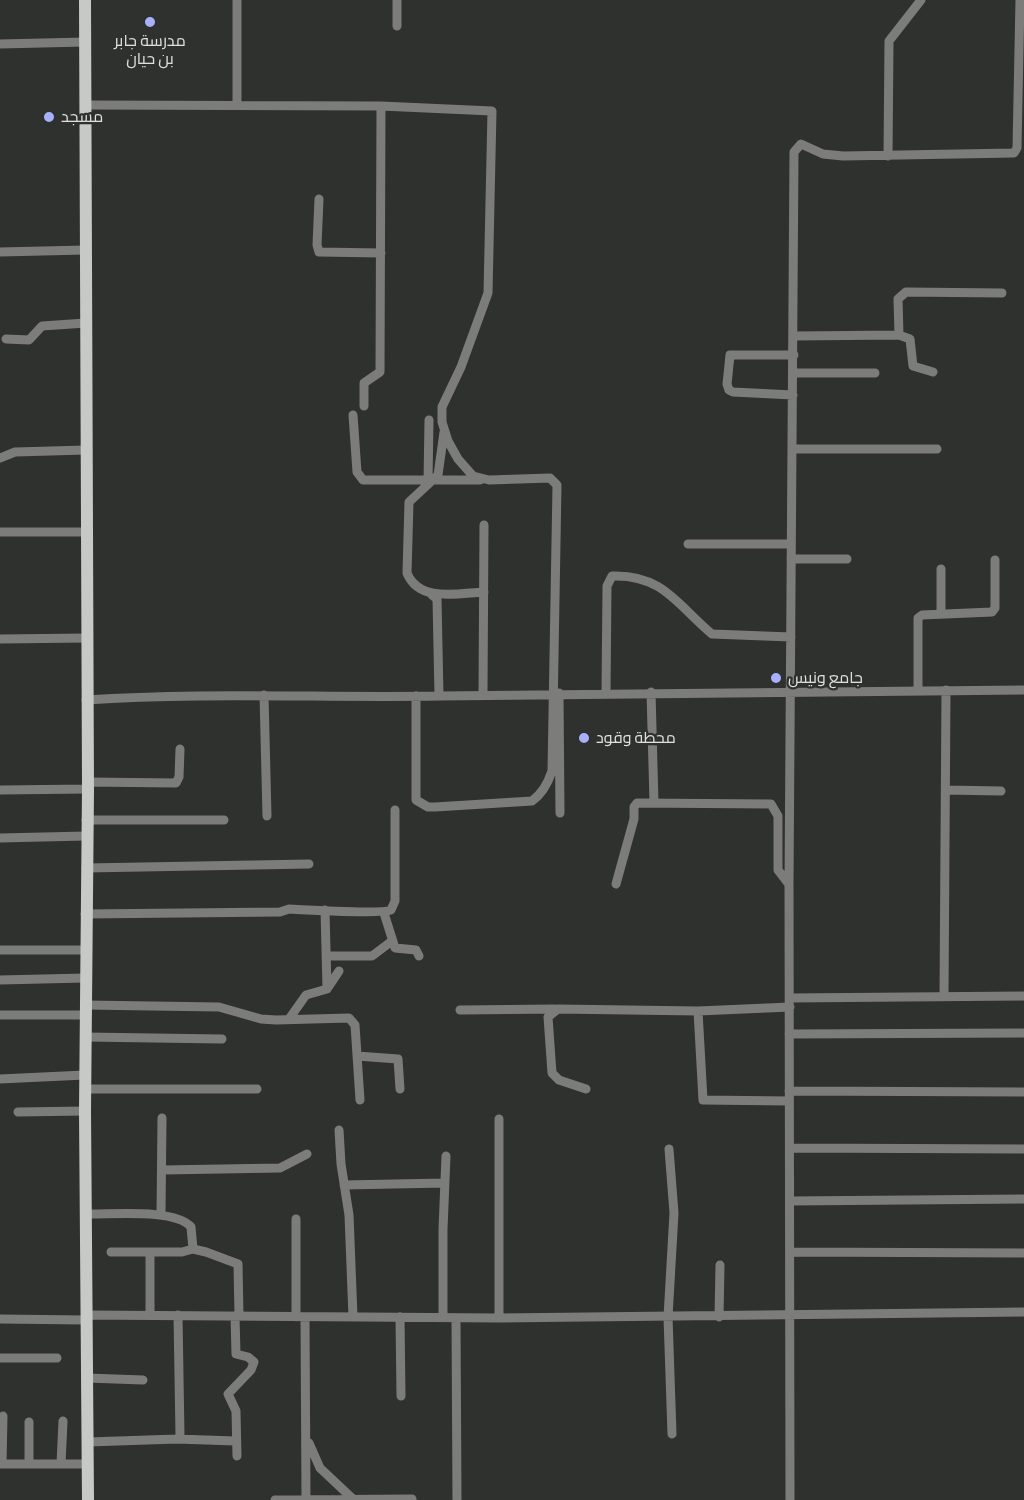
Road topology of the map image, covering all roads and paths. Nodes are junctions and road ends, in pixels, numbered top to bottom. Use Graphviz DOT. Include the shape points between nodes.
graph roads {
  1 [pos="85,0"];
  2 [pos="237,0"];
  3 [pos="397,0"];
  4 [pos="921,0"];
  5 [pos="1020,0"];
  6 [pos="397,26"];
  7 [pos="85,42"];
  8 [pos="0,44"];
  9 [pos="86,105"];
  10 [pos="237,105"];
  11 [pos="381,106"];
  12 [pos="888,156"];
  13 [pos="319,199"];
  14 [pos="85,250"];
  15 [pos="0,252"];
  16 [pos="381,252"];
  17 [pos="1002,293"];
  18 [pos="86,323"];
  19 [pos="899,335"];
  20 [pos="794,336"];
  21 [pos="6,339"];
  22 [pos="794,355"];
  23 [pos="933,372"];
  24 [pos="794,373"];
  25 [pos="875,373"];
  26 [pos="793,395"];
  27 [pos="364,406"];
  28 [pos="354,415"];
  29 [pos="429,420"];
  30 [pos="444,430"];
  31 [pos="937,448"];
  32 [pos="792,449"];
  33 [pos="86,450"];
  34 [pos="0,458"];
  35 [pos="489,480"];
  36 [pos="431,481"];
  37 [pos="484,525"];
  38 [pos="0,532"];
  39 [pos="86,532"];
  40 [pos="688,544"];
  41 [pos="792,544"];
  42 [pos="791,559"];
  43 [pos="847,559"];
  44 [pos="995,560"];
  45 [pos="941,569"];
  46 [pos="484,592"];
  47 [pos="432,595"];
  48 [pos="941,615"];
  49 [pos="791,637"];
  50 [pos="87,638"];
  51 [pos="0,639"];
  52 [pos="918,690"];
  53 [pos="946,690"];
  54 [pos="1024,690"];
  55 [pos="790,691"];
  56 [pos="557,693"];
  57 [pos="606,693"];
  58 [pos="651,693"];
  59 [pos="483,694"];
  60 [pos="264,695"];
  61 [pos="416,696"];
  62 [pos="439,696"];
  63 [pos="86,700"];
  64 [pos="180,749"];
  65 [pos="88,785"];
  66 [pos="0,790"];
  67 [pos="946,790"];
  68 [pos="1001,791"];
  69 [pos="654,803"];
  70 [pos="395,810"];
  71 [pos="560,813"];
  72 [pos="267,816"];
  73 [pos="86,820"];
  74 [pos="224,820"];
  75 [pos="86,836"];
  76 [pos="0,838"];
  77 [pos="309,864"];
  78 [pos="86,868"];
  79 [pos="789,883"];
  80 [pos="616,884"];
  81 [pos="325,910"];
  82 [pos="384,913"];
  83 [pos="86,914"];
  84 [pos="392,941"];
  85 [pos="0,950"];
  86 [pos="85,950"];
  87 [pos="326,956"];
  88 [pos="419,956"];
  89 [pos="339,971"];
  90 [pos="85,978"];
  91 [pos="0,980"];
  92 [pos="327,989"];
  93 [pos="944,996"];
  94 [pos="1024,996"];
  95 [pos="790,1003"];
  96 [pos="558,1009"];
  97 [pos="85,1010"];
  98 [pos="460,1010"];
  99 [pos="698,1011"];
  100 [pos="0,1015"];
  101 [pos="290,1019"];
  102 [pos="1024,1033"];
  103 [pos="789,1034"];
  104 [pos="85,1037"];
  105 [pos="222,1039"];
  106 [pos="357,1056"];
  107 [pos="85,1075"];
  108 [pos="0,1079"];
  109 [pos="85,1089"];
  110 [pos="257,1089"];
  111 [pos="400,1089"];
  112 [pos="586,1089"];
  113 [pos="789,1091"];
  114 [pos="1024,1092"];
  115 [pos="360,1100"];
  116 [pos="789,1101"];
  117 [pos="85,1111"];
  118 [pos="18,1112"];
  119 [pos="162,1118"];
  120 [pos="499,1119"];
  121 [pos="339,1130"];
  122 [pos="790,1148"];
  123 [pos="669,1149"];
  124 [pos="1024,1149"];
  125 [pos="308,1154"];
  126 [pos="446,1156"];
  127 [pos="162,1170"];
  128 [pos="445,1183"];
  129 [pos="344,1185"];
  130 [pos="1024,1199"];
  131 [pos="790,1201"];
  132 [pos="85,1214"];
  133 [pos="161,1215"];
  134 [pos="296,1219"];
  135 [pos="193,1249"];
  136 [pos="111,1252"];
  137 [pos="150,1252"];
  138 [pos="790,1252"];
  139 [pos="1024,1253"];
  140 [pos="720,1265"];
  141 [pos="1024,1312"];
  142 [pos="150,1315"];
  143 [pos="791,1315"];
  144 [pos="178,1316"];
  145 [pos="237,1316"];
  146 [pos="86,1317"];
  147 [pos="301,1317"];
  148 [pos="353,1317"];
  149 [pos="400,1317"];
  150 [pos="443,1317"];
  151 [pos="456,1317"];
  152 [pos="668,1317"];
  153 [pos="719,1317"];
  154 [pos="499,1318"];
  155 [pos="0,1319"];
  156 [pos="0,1358"];
  157 [pos="57,1358"];
  158 [pos="87,1378"];
  159 [pos="143,1380"];
  160 [pos="401,1396"];
  161 [pos="3,1416"];
  162 [pos="63,1421"];
  163 [pos="30,1422"];
  164 [pos="306,1432"];
  165 [pos="672,1434"];
  166 [pos="177,1439"];
  167 [pos="235,1441"];
  168 [pos="88,1442"];
  169 [pos="237,1456"];
  170 [pos="1,1464"];
  171 [pos="29,1464"];
  172 [pos="61,1464"];
  173 [pos="88,1464"];
  174 [pos="306,1499"];
  175 [pos="354,1499"];
  176 [pos="412,1499"];
  177 [pos="88,1500"];
  178 [pos="275,1500"];
  179 [pos="457,1500"];
  180 [pos="790,1500"];
  1 -- 7 [label="main road"];
  2 -- 10 [label="street"];
  3 -- 6 [label="street"];
  4 -- 12 [label="street" via="889,41"];
  5 -- 12 [label="street" via="1016,151"];
  7 -- 8 [label="street"];
  7 -- 9 [label="main road"];
  9 -- 10 [label="street"];
  9 -- 14 [label="main road"];
  10 -- 11 [label="street"];
  11 -- 16 [label="street"];
  11 -- 30 [label="street" via="489,109 494,116 488,293 442,407"];
  12 -- 20 [label="street" via="823,154 801,144 796,146"];
  13 -- 16 [label="street" via="319,252"];
  14 -- 15 [label="street"];
  14 -- 18 [label="main road"];
  16 -- 27 [label="street" via="380,372 364,383"];
  17 -- 19 [label="street" via="906,292 898,299"];
  18 -- 21 [label="street" via="42,326 29,340"];
  18 -- 33 [label="main road"];
  19 -- 20 [label="street"];
  19 -- 23 [label="street" via="909,339 913,366"];
  20 -- 22 [label="street"];
  22 -- 24 [label="street"];
  22 -- 26 [label="street" via="730,355 727,384 733,392"];
  24 -- 25 [label="street"];
  24 -- 26 [label="street"];
  26 -- 32 [label="street"];
  28 -- 36 [label="street" via="357,472 363,480"];
  29 -- 36 [label="street"];
  30 -- 35 [label="street" via="467,470"];
  30 -- 36 [label="street" via="440,468"];
  31 -- 32 [label="street"];
  32 -- 41 [label="street"];
  33 -- 34 [label="street" via="15,452"];
  33 -- 39 [label="main road"];
  35 -- 36 [label="street"];
  35 -- 56 [label="street" via="550,478 557,485"];
  36 -- 47 [label="street" via="415,494 407,511 407,573"];
  37 -- 46 [label="street"];
  38 -- 39 [label="street"];
  39 -- 50 [label="main road"];
  40 -- 41 [label="street"];
  41 -- 42 [label="street"];
  42 -- 43 [label="street"];
  42 -- 49 [label="street"];
  44 -- 48 [label="street" via="994,611"];
  45 -- 48 [label="street"];
  46 -- 47 [label="street"];
  46 -- 59 [label="street"];
  47 -- 62 [label="street" via="437,599"];
  48 -- 52 [label="street" via="918,618"];
  49 -- 55 [label="street"];
  49 -- 57 [label="street" via="712,634 661,588 633,577 612,576 607,586"];
  50 -- 51 [label="street"];
  50 -- 63 [label="main road"];
  52 -- 53 [label="street"];
  52 -- 55 [label="street"];
  53 -- 54 [label="street"];
  53 -- 67 [label="street"];
  55 -- 58 [label="street"];
  55 -- 79 [label="street"];
  56 -- 57 [label="street"];
  56 -- 59 [label="street"];
  56 -- 61 [label="street" via="552,771 534,800 435,807 416,800"];
  56 -- 71 [label="street"];
  57 -- 58 [label="street"];
  58 -- 69 [label="street"];
  59 -- 62 [label="street"];
  60 -- 61 [label="street"];
  60 -- 63 [label="street"];
  60 -- 72 [label="street"];
  61 -- 62 [label="street"];
  63 -- 65 [label="main road"];
  64 -- 65 [label="street" via="176,783"];
  65 -- 66 [label="street"];
  65 -- 73 [label="main road"];
  67 -- 68 [label="street"];
  67 -- 93 [label="street"];
  69 -- 79 [label="street" via="771,804 778,816 777,867"];
  69 -- 80 [label="street" via="635,804"];
  70 -- 82 [label="street" via="395,901 391,910"];
  73 -- 74 [label="street"];
  73 -- 75 [label="main road"];
  75 -- 76 [label="street"];
  75 -- 78 [label="main road"];
  77 -- 78 [label="street"];
  78 -- 83 [label="main road"];
  79 -- 95 [label="street"];
  81 -- 82 [label="street"];
  81 -- 83 [label="street"];
  81 -- 87 [label="street"];
  82 -- 84 [label="street"];
  83 -- 86 [label="main road"];
  84 -- 87 [label="street" via="372,956"];
  84 -- 88 [label="street" via="395,948 416,950"];
  85 -- 86 [label="street"];
  86 -- 90 [label="main road"];
  87 -- 92 [label="street"];
  89 -- 92 [label="street"];
  90 -- 91 [label="street"];
  90 -- 97 [label="main road"];
  92 -- 101 [label="street" via="306,995"];
  93 -- 94 [label="street"];
  93 -- 95 [label="street"];
  95 -- 99 [label="street"];
  95 -- 103 [label="street"];
  96 -- 98 [label="street"];
  96 -- 99 [label="street"];
  96 -- 112 [label="street" via="548,1017 552,1073 559,1080"];
  97 -- 100 [label="street"];
  97 -- 101 [label="street" via="219,1007 261,1019"];
  97 -- 104 [label="main road"];
  99 -- 116 [label="street" via="703,1100"];
  101 -- 106 [label="street" via="349,1018 355,1025"];
  102 -- 103 [label="street"];
  103 -- 113 [label="street"];
  104 -- 105 [label="street"];
  104 -- 107 [label="main road"];
  106 -- 111 [label="street" via="399,1059"];
  106 -- 115 [label="street"];
  107 -- 108 [label="street"];
  107 -- 109 [label="main road"];
  109 -- 110 [label="street"];
  109 -- 117 [label="main road"];
  113 -- 114 [label="street"];
  113 -- 116 [label="street"];
  116 -- 122 [label="street"];
  117 -- 118 [label="street"];
  117 -- 132 [label="main road"];
  119 -- 127 [label="street"];
  120 -- 154 [label="street"];
  121 -- 129 [label="street"];
  122 -- 124 [label="street"];
  122 -- 131 [label="street"];
  123 -- 152 [label="street" via="674,1213"];
  125 -- 127 [label="street" via="280,1168"];
  126 -- 128 [label="street"];
  127 -- 133 [label="street"];
  128 -- 129 [label="street"];
  128 -- 150 [label="street"];
  129 -- 148 [label="street"];
  130 -- 131 [label="street"];
  131 -- 138 [label="street"];
  132 -- 133 [label="street"];
  132 -- 146 [label="main road"];
  133 -- 135 [label="street" via="188,1223 193,1233"];
  134 -- 147 [label="street"];
  135 -- 137 [label="street"];
  135 -- 145 [label="street" via="238,1264"];
  136 -- 137 [label="street"];
  137 -- 142 [label="street"];
  138 -- 139 [label="street"];
  138 -- 143 [label="street"];
  140 -- 153 [label="street"];
  141 -- 143 [label="street"];
  142 -- 144 [label="street"];
  142 -- 146 [label="street"];
  143 -- 153 [label="street"];
  143 -- 180 [label="street"];
  144 -- 145 [label="street"];
  144 -- 166 [label="street" via="181,1432"];
  145 -- 147 [label="street"];
  145 -- 167 [label="street" via="236,1354 254,1362 228,1394 236,1411"];
  146 -- 155 [label="street"];
  146 -- 158 [label="main road"];
  147 -- 148 [label="street"];
  147 -- 164 [label="street"];
  148 -- 149 [label="street"];
  149 -- 150 [label="street"];
  149 -- 160 [label="street"];
  150 -- 151 [label="street"];
  151 -- 154 [label="street"];
  151 -- 179 [label="street"];
  152 -- 153 [label="street"];
  152 -- 154 [label="street"];
  152 -- 165 [label="street"];
  156 -- 157 [label="street"];
  158 -- 159 [label="street"];
  158 -- 168 [label="main road"];
  161 -- 170 [label="street"];
  162 -- 172 [label="street"];
  163 -- 171 [label="street"];
  164 -- 174 [label="street"];
  164 -- 175 [label="street" via="320,1468"];
  166 -- 167 [label="street"];
  166 -- 168 [label="street"];
  167 -- 169 [label="street"];
  168 -- 173 [label="main road"];
  170 -- 171 [label="street"];
  171 -- 172 [label="street"];
  172 -- 173 [label="street"];
  173 -- 177 [label="main road"];
  174 -- 175 [label="street"];
  174 -- 178 [label="street"];
  175 -- 176 [label="street"];
}
